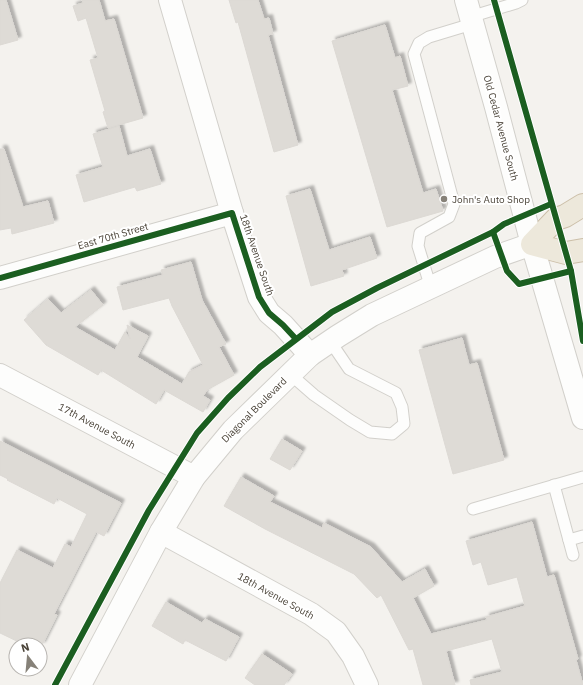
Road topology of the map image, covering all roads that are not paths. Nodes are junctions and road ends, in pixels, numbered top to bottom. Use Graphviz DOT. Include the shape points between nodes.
graph roads {
  1 [pos="170,0"];
  2 [pos="522,0"];
  3 [pos="469,14"];
  4 [pos="583,205"];
  5 [pos="232,213"];
  6 [pos="532,244"];
  7 [pos="583,250"];
  8 [pos="0,278"];
  9 [pos="431,288"];
  10 [pos="330,342"];
  11 [pos="310,355"];
  12 [pos="290,374"];
  13 [pos="0,375"];
  14 [pos="583,418"];
  15 [pos="194,477"];
  16 [pos="583,477"];
  17 [pos="554,486"];
  18 [pos="473,509"];
  19 [pos="160,532"];
  20 [pos="583,536"];
  21 [pos="569,540"];
  22 [pos="573,555"];
  23 [pos="80,685"];
  24 [pos="367,685"];
  1 -- 5 [label="street, 18th Avenue South"];
  2 -- 3 [label="lane"];
  3 -- 6 [label="street, Old Cedar Avenue South"];
  3 -- 9 [label="lane" via="419,43 414,54 454,204 449,217 420,233 418,246"];
  4 -- 6 [label="highway" via="556,219"];
  5 -- 8 [label="street, East 70th Street"];
  5 -- 11 [label="street, 18th Avenue South" via="259,297 269,313 284,325"];
  6 -- 7 [label="highway" via="566,253"];
  6 -- 9 [label="street, Diagonal Boulevard" via="502,254"];
  6 -- 14 [label="street, Old Cedar Avenue South"];
  9 -- 10 [label="street, Diagonal Boulevard" via="372,315"];
  10 -- 11 [label="street, Diagonal Boulevard"];
  10 -- 12 [label="lane" via="349,369 396,393 402,407 404,424 392,434 370,432 314,395"];
  11 -- 12 [label="street, Diagonal Boulevard"];
  12 -- 15 [label="street, Diagonal Boulevard" via="232,430"];
  13 -- 15 [label="street, 17th Avenue South"];
  15 -- 19 [label="street, Diagonal Boulevard"];
  16 -- 17 [label="lane"];
  17 -- 18 [label="lane"];
  17 -- 21 [label="lane"];
  19 -- 23 [label="street, Diagonal Boulevard"];
  19 -- 24 [label="street, 18th Avenue South" via="311,614 336,632 353,656"];
  20 -- 21 [label="lane"];
  21 -- 22 [label="lane"];
}
